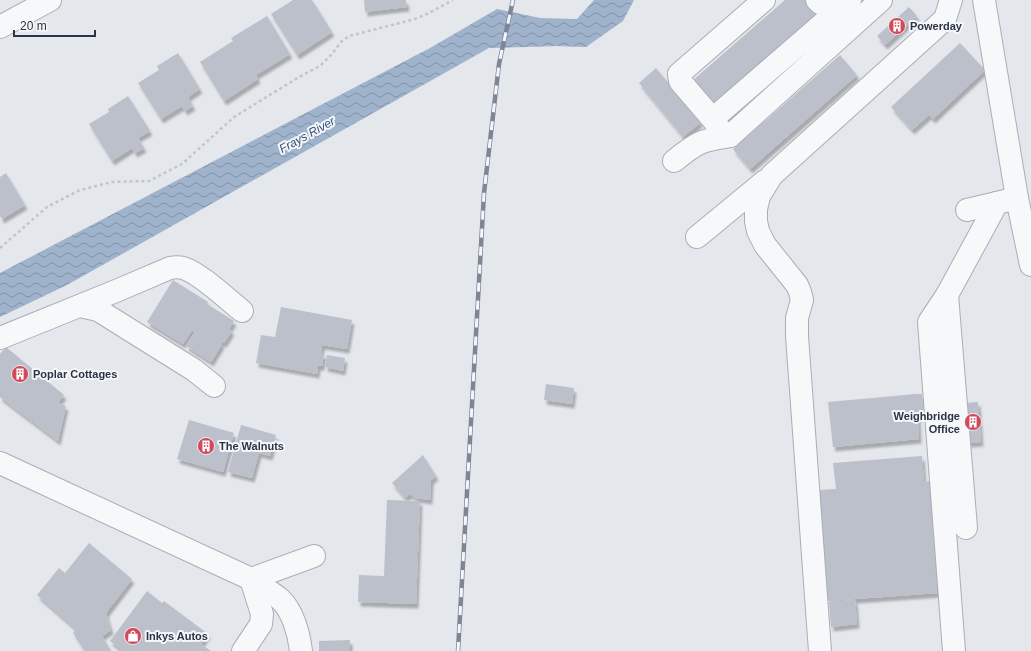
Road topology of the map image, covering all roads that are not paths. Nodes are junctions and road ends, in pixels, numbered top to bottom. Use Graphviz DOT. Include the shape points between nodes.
graph roads {
  1 [pos="50,0"];
  2 [pos="764,0"];
  3 [pos="817,0"];
  4 [pos="881,0"];
  5 [pos="951,0"];
  6 [pos="984,0"];
  7 [pos="849,1"];
  8 [pos="0,27"];
  9 [pos="723,130"];
  10 [pos="674,161"];
  11 [pos="772,175"];
  12 [pos="1007,200"];
  13 [pos="967,210"];
  14 [pos="697,237"];
  15 [pos="1031,265"];
  16 [pos="947,295"];
  17 [pos="80,306"];
  18 [pos="242,311"];
  19 [pos="0,338"];
  20 [pos="214,386"];
  21 [pos="0,463"];
  22 [pos="966,528"];
  23 [pos="314,556"];
  24 [pos="251,579"];
  25 [pos="243,651"];
  26 [pos="301,651"];
  27 [pos="820,651"];
  28 [pos="954,651"];
  1 -- 8 [label="street"];
  2 -- 9 [label="street" via="679,74 680,81"];
  3 -- 7 [label="street" via="822,6 835,6"];
  4 -- 9 [label="street"];
  5 -- 11 [label="street" via="945,19"];
  6 -- 12 [label="street"];
  7 -- 9 [label="street" via="716,116 714,119"];
  9 -- 10 [label="street" via="712,138 690,147"];
  11 -- 14 [label="street"];
  11 -- 27 [label="street" via="759,196 756,221 765,245 797,285 802,300 797,318 797,336"];
  12 -- 13 [label="street"];
  12 -- 15 [label="street"];
  12 -- 16 [label="street"];
  16 -- 22 [label="street"];
  16 -- 28 [label="street" via="929,322"];
  17 -- 18 [label="street" via="177,267 195,274"];
  17 -- 19 [label="street"];
  17 -- 20 [label="street" via="98,310 194,370"];
  21 -- 24 [label="street"];
  23 -- 24 [label="street"];
  24 -- 25 [label="street" via="262,618 261,624"];
  24 -- 26 [label="street" via="285,606 296,626"];
}
